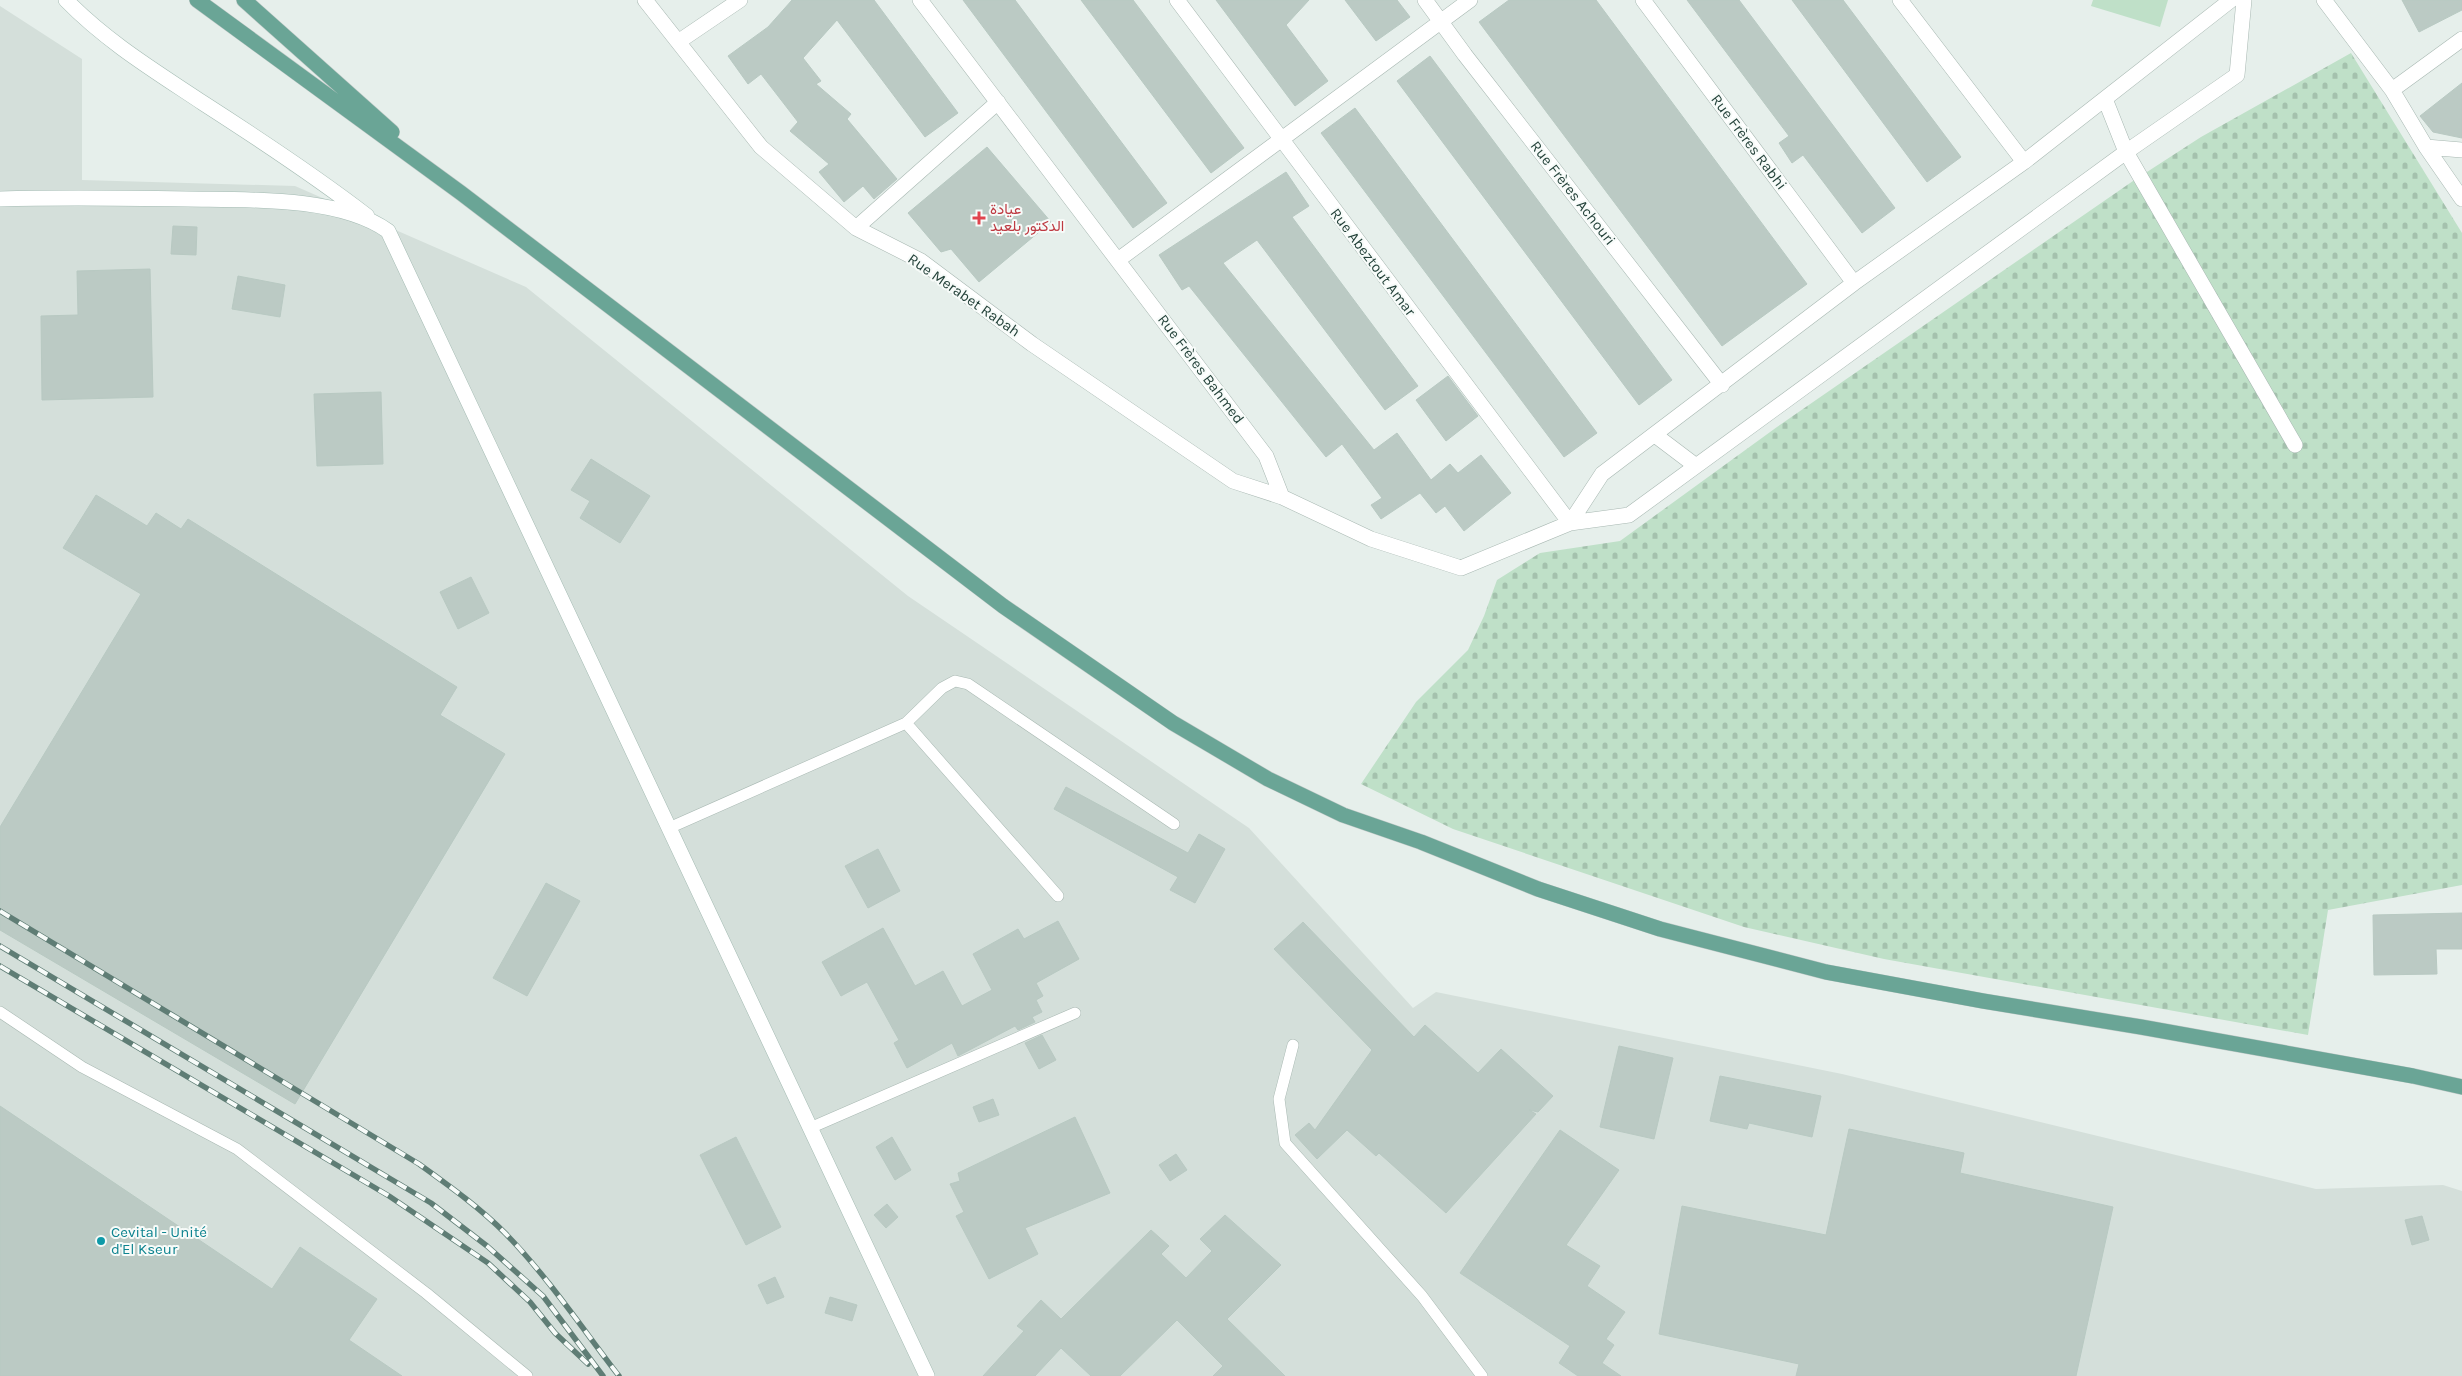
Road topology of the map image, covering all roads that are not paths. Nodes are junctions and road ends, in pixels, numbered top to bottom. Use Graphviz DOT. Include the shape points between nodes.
graph roads {
  1 [pos="66,0"];
  2 [pos="197,0"];
  3 [pos="244,0"];
  4 [pos="645,0"];
  5 [pos="740,0"];
  6 [pos="920,0"];
  7 [pos="1177,0"];
  8 [pos="1425,0"];
  9 [pos="1470,0"];
  10 [pos="1643,0"];
  11 [pos="1900,0"];
  12 [pos="2232,0"];
  13 [pos="2244,0"];
  14 [pos="2324,0"];
  15 [pos="1441,21"];
  16 [pos="2462,38"];
  17 [pos="678,42"];
  18 [pos="2392,90"];
  19 [pos="2105,99"];
  20 [pos="998,102"];
  21 [pos="1282,139"];
  22 [pos="2426,147"];
  23 [pos="2462,150"];
  24 [pos="2126,152"];
  25 [pos="2024,162"];
  26 [pos="461,194"];
  27 [pos="2462,199"];
  28 [pos="0,200"];
  29 [pos="374,221"];
  30 [pos="856,228"];
  31 [pos="1118,260"];
  32 [pos="1854,283"];
  33 [pos="1722,385"];
  34 [pos="1655,435"];
  35 [pos="2295,445"];
  36 [pos="1696,466"];
  37 [pos="1282,497"];
  38 [pos="1570,523"];
  39 [pos="906,723"];
  40 [pos="1174,824"];
  41 [pos="669,828"];
  42 [pos="1058,896"];
  43 [pos="0,1012"];
  44 [pos="1075,1013"];
  45 [pos="1293,1045"];
  46 [pos="2462,1087"];
  47 [pos="810,1128"];
  48 [pos="527,1376"];
  49 [pos="927,1376"];
  50 [pos="1482,1376"];
  1 -- 29 [label="street" via="125,53 312,174"];
  2 -- 26 [label="main road"];
  3 -- 26 [label="main road"];
  4 -- 17 [label="street, Rue Merabet Rabah"];
  5 -- 17 [label="street"];
  6 -- 20 [label="street, Rue Frères Bahmed"];
  7 -- 21 [label="street, Rue Abeztout Amar"];
  8 -- 15 [label="street, Rue Frères Achouri"];
  9 -- 15 [label="street"];
  10 -- 32 [label="street, Rue Frères Rabhi"];
  11 -- 25 [label="street"];
  12 -- 19 [label="street"];
  13 -- 24 [label="street" via="2237,76"];
  14 -- 18 [label="street"];
  15 -- 21 [label="street"];
  15 -- 33 [label="street, Rue Frères Achouri"];
  16 -- 18 [label="street"];
  17 -- 30 [label="street, Rue Merabet Rabah" via="761,147"];
  18 -- 22 [label="street"];
  19 -- 24 [label="street"];
  19 -- 25 [label="street"];
  20 -- 30 [label="street"];
  20 -- 31 [label="street, Rue Frères Bahmed"];
  21 -- 31 [label="street"];
  21 -- 38 [label="street, Rue Abeztout Amar"];
  22 -- 23 [label="street"];
  22 -- 27 [label="street"];
  24 -- 35 [label="street"];
  24 -- 36 [label="street"];
  25 -- 32 [label="street"];
  26 -- 46 [label="main road" via="1003,606 1173,723 1268,779 1343,815 1538,889 1622,917 1826,972 2140,1026"];
  28 -- 29 [label="street" via="80,197 272,201 321,207"];
  29 -- 41 [label="street" via="388,231 404,260"];
  30 -- 37 [label="street, Rue Merabet Rabah" via="921,261 1032,344 1233,481"];
  31 -- 37 [label="street, Rue Frères Bahmed" via="1266,456"];
  32 -- 33 [label="street"];
  33 -- 34 [label="street"];
  34 -- 36 [label="street"];
  34 -- 38 [label="street" via="1602,474"];
  36 -- 38 [label="street" via="1629,515"];
  37 -- 38 [label="street" via="1371,539 1461,568"];
  39 -- 40 [label="lane" via="942,688 955,681 968,684"];
  39 -- 41 [label="lane"];
  39 -- 42 [label="lane"];
  41 -- 47 [label="street"];
  43 -- 48 [label="lane" via="82,1067 237,1149"];
  44 -- 47 [label="lane"];
  45 -- 50 [label="lane" via="1279,1098 1285,1143 1422,1296"];
  47 -- 49 [label="street"];
}
